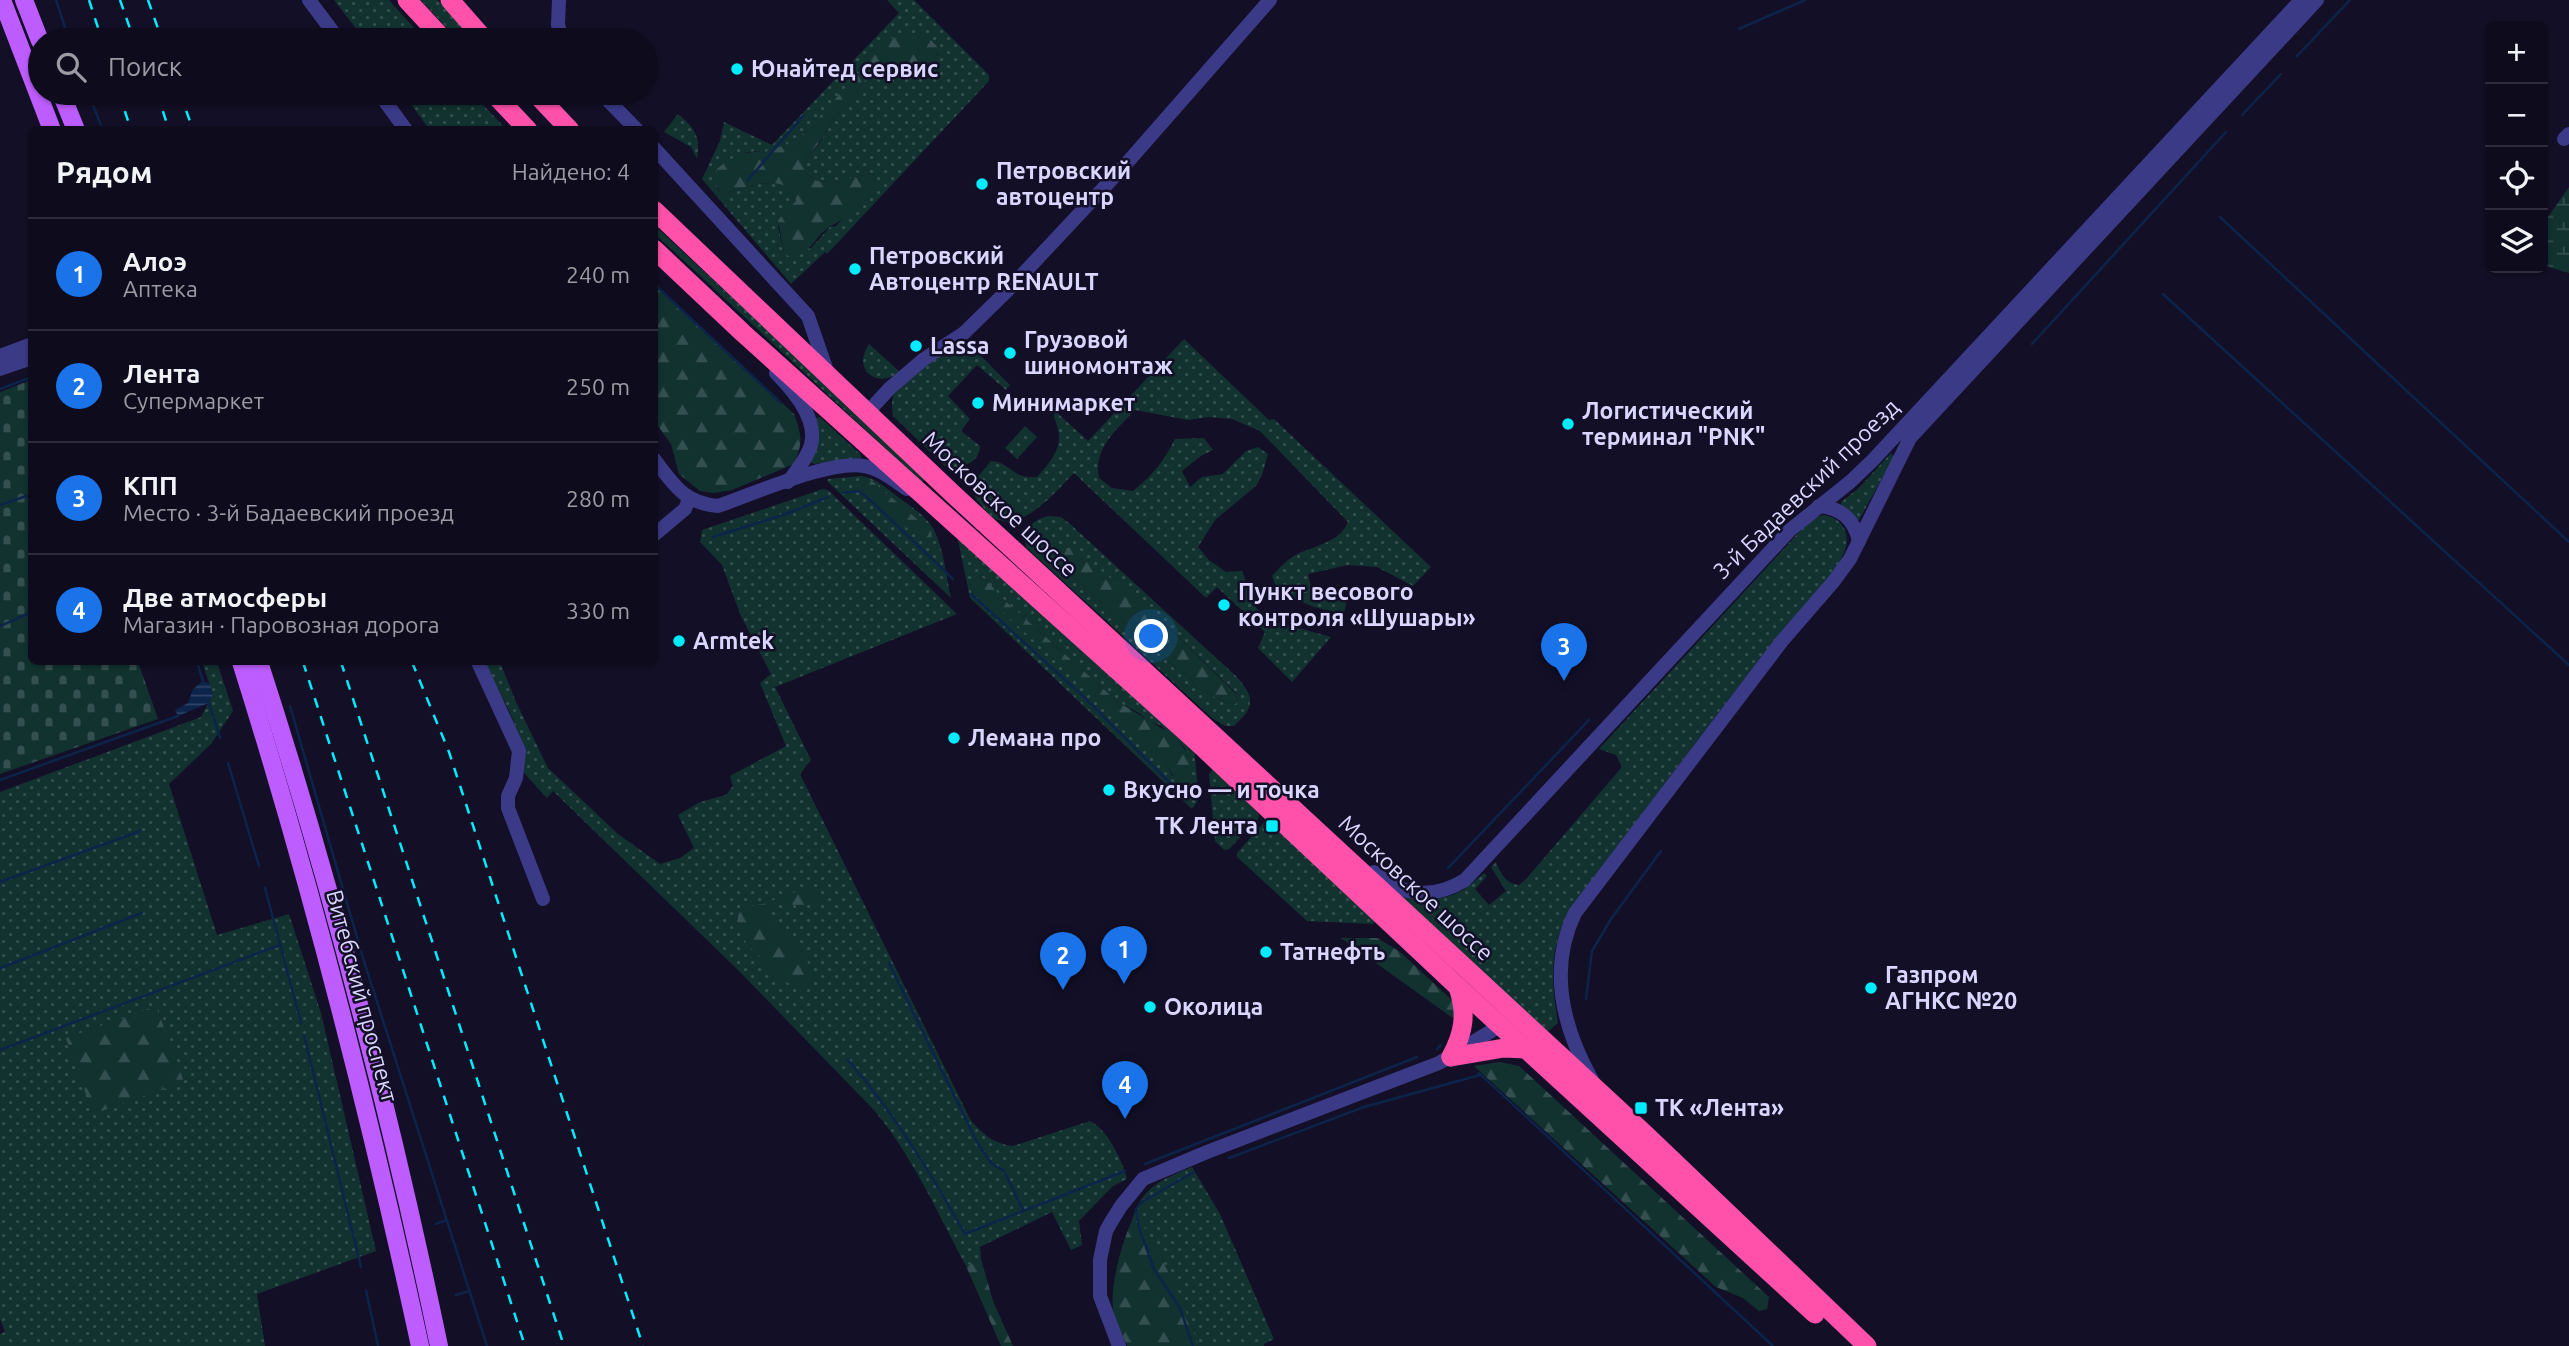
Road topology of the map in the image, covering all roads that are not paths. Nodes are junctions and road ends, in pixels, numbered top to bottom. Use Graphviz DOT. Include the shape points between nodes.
graph roads {
  1 [pos="2,0"];
  2 [pos="24,0"];
  3 [pos="309,0"];
  4 [pos="407,0"];
  5 [pos="450,0"];
  6 [pos="559,0"];
  7 [pos="1270,0"];
  8 [pos="2301,0"];
  9 [pos="2317,0"];
  10 [pos="35,28"];
  11 [pos="330,28"];
  12 [pos="433,28"];
  13 [pos="474,28"];
  14 [pos="559,28"];
  15 [pos="28,68"];
  16 [pos="42,105"];
  17 [pos="66,105"];
  18 [pos="388,105"];
  19 [pos="504,105"];
  20 [pos="546,105"];
  21 [pos="613,105"];
  22 [pos="50,126"];
  23 [pos="74,126"];
  24 [pos="403,126"];
  25 [pos="524,126"];
  26 [pos="566,126"];
  27 [pos="633,126"];
  28 [pos="658,152"];
  29 [pos="658,214"];
  30 [pos="658,253"];
  31 [pos="743,333"];
  32 [pos="28,346"];
  33 [pos="0,356"];
  34 [pos="28,359"];
  35 [pos="0,369"];
  36 [pos="829,376"];
  37 [pos="867,413"];
  38 [pos="658,464"];
  39 [pos="788,482"];
  40 [pos="919,491"];
  41 [pos="689,499"];
  42 [pos="1819,506"];
  43 [pos="658,532"];
  44 [pos="1859,541"];
  45 [pos="242,665"];
  46 [pos="260,665"];
  47 [pos="479,665"];
  48 [pos="1311,824"];
  49 [pos="543,899"];
  50 [pos="1457,986"];
  51 [pos="1508,1020"];
  52 [pos="1527,1049"];
  53 [pos="1451,1057"];
  54 [pos="1601,1095"];
  55 [pos="420,1346"];
  56 [pos="439,1346"];
  57 [pos="1119,1346"];
  58 [pos="1849,1346"];
  59 [pos="1867,1346"];
  1 -- 15 [label="main road"];
  2 -- 10 [label="main road"];
  3 -- 11 [label="street"];
  4 -- 12 [label="highway"];
  5 -- 13 [label="highway"];
  6 -- 14 [label="street"];
  7 -- 37 [label="street" via="1008,290 964,333 890,388"];
  8 -- 42 [label="street, 3-й Бадаевский проезд" via="1873,460"];
  9 -- 44 [label="street, 3-й Бадаевский проезд" via="1910,438"];
  16 -- 22 [label="main road"];
  17 -- 23 [label="main road"];
  18 -- 24 [label="street"];
  19 -- 25 [label="highway"];
  20 -- 26 [label="highway"];
  21 -- 27 [label="street"];
  28 -- 36 [label="street" via="808,316"];
  29 -- 36 [label="highway, Московское шоссе"];
  30 -- 31 [label="highway, Московское шоссе"];
  31 -- 39 [label="street" via="795,395 809,421 810,446"];
  31 -- 40 [label="highway, Московское шоссе"];
  32 -- 33 [label="street"];
  34 -- 35 [label="street"];
  36 -- 37 [label="highway, Московское шоссе"];
  37 -- 48 [label="highway, Московское шоссе"];
  38 -- 41 [label="street"];
  39 -- 40 [label="street" via="857,465"];
  39 -- 41 [label="street" via="718,506"];
  40 -- 50 [label="highway, Московское шоссе"];
  41 -- 43 [label="street" via="685,509"];
  42 -- 44 [label="street" via="1846,516"];
  42 -- 48 [label="street, 3-й Бадаевский проезд" via="1790,530 1454,887 1427,893 1397,888"];
  44 -- 54 [label="street, 3-й Бадаевский проезд" via="1834,581 1782,641 1567,929 1561,986 1570,1035"];
  45 -- 55 [label="main road, Витебский проспект" via="339,1002"];
  46 -- 56 [label="main road, Витебский проспект" via="340,938"];
  47 -- 49 [label="street" via="519,751 508,808"];
  48 -- 51 [label="highway, Московское шоссе"];
  50 -- 51 [label="highway, Московское шоссе"];
  50 -- 53 [label="highway" via="1464,1004 1464,1030"];
  51 -- 52 [label="highway, Московское шоссе"];
  51 -- 53 [label="street"];
  51 -- 54 [label="highway, Московское шоссе"];
  52 -- 53 [label="highway"];
  52 -- 58 [label="highway, Московское шоссе"];
  53 -- 57 [label="street" via="1143,1179 1107,1231 1100,1260 1100,1296"];
  54 -- 59 [label="highway, Московское шоссе"];
}
